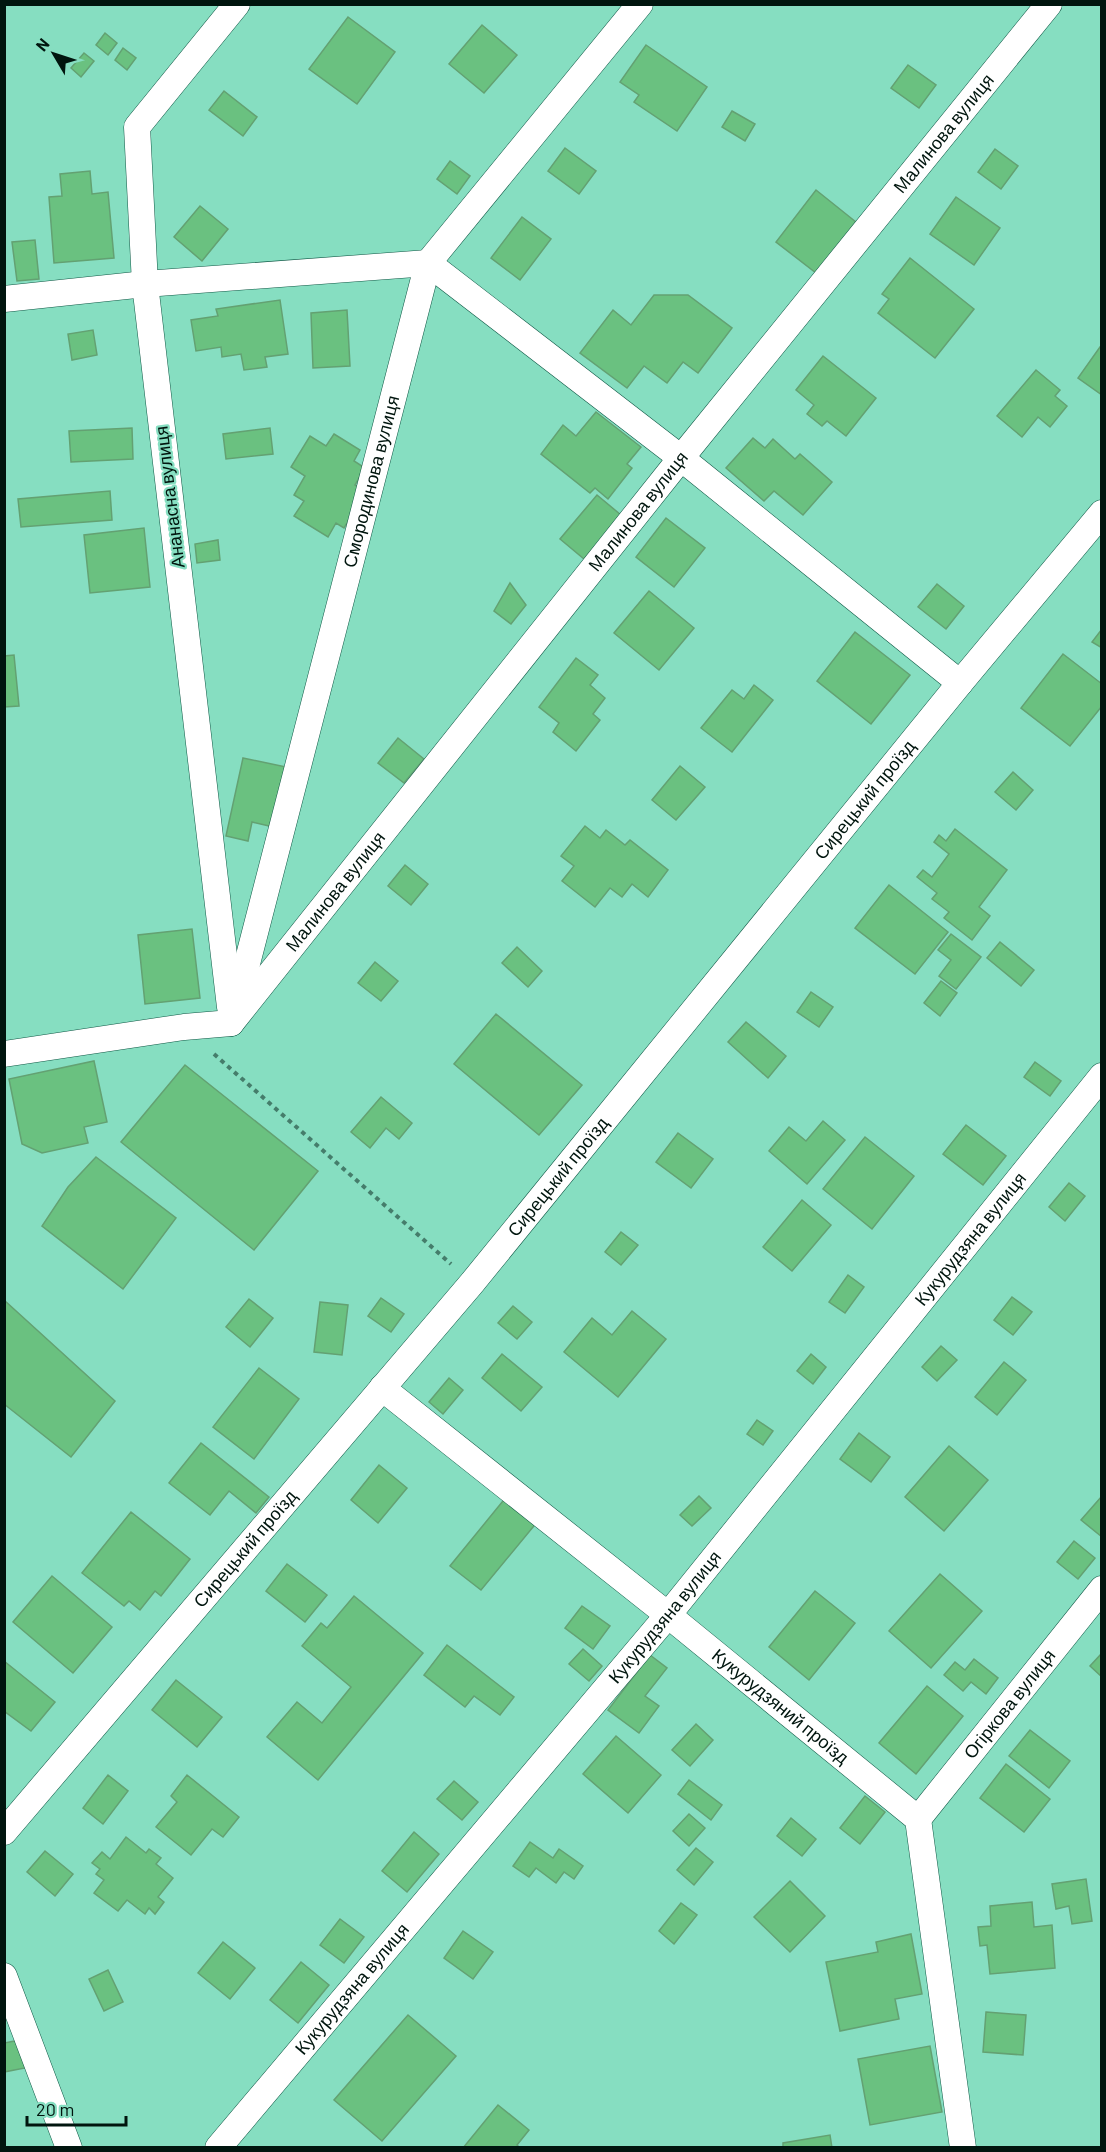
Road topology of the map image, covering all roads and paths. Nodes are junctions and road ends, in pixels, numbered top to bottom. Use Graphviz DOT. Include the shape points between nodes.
graph roads {
  1 [pos="237,4"];
  2 [pos="640,4"];
  3 [pos="1049,4"];
  4 [pos="428,263"];
  5 [pos="145,284"];
  6 [pos="4,299"];
  7 [pos="681,458"];
  8 [pos="1101,513"];
  9 [pos="960,683"];
  10 [pos="231,1023"];
  11 [pos="184,1027"];
  12 [pos="4,1054"];
  13 [pos="1101,1076"];
  14 [pos="472,1282"];
  15 [pos="382,1388"];
  16 [pos="1101,1590"];
  17 [pos="668,1615"];
  18 [pos="918,1819"];
  19 [pos="4,1832"];
  20 [pos="4,1976"];
  21 [pos="69,2148"];
  22 [pos="218,2148"];
  23 [pos="963,2148"];
  1 -- 5 [label="street, Ананасна вулиця" via="137,127"];
  2 -- 4 [label="street, Смородинова вулиця"];
  3 -- 7 [label="street, Малинова вулиця"];
  4 -- 5 [label="street"];
  4 -- 7 [label="street"];
  4 -- 10 [label="street, Смородинова вулиця"];
  5 -- 6 [label="street"];
  5 -- 10 [label="street, Ананасна вулиця"];
  7 -- 9 [label="street"];
  7 -- 10 [label="street, Малинова вулиця"];
  8 -- 9 [label="street, Сирецький проїзд"];
  9 -- 14 [label="street, Сирецький проїзд"];
  10 -- 11 [label="street"];
  11 -- 12 [label="street"];
  11 -- 14 [label="path"];
  13 -- 17 [label="street, Кукурудзяна вулиця"];
  14 -- 15 [label="street, Сирецький проїзд"];
  15 -- 17 [label="street, Кукурудзяний проїзд"];
  15 -- 19 [label="street, Сирецький проїзд"];
  16 -- 18 [label="street, Огіркова вулиця"];
  17 -- 18 [label="street, Кукурудзяний проїзд"];
  17 -- 22 [label="street, Кукурудзяна вулиця"];
  18 -- 23 [label="street"];
  20 -- 21 [label="street"];
}
